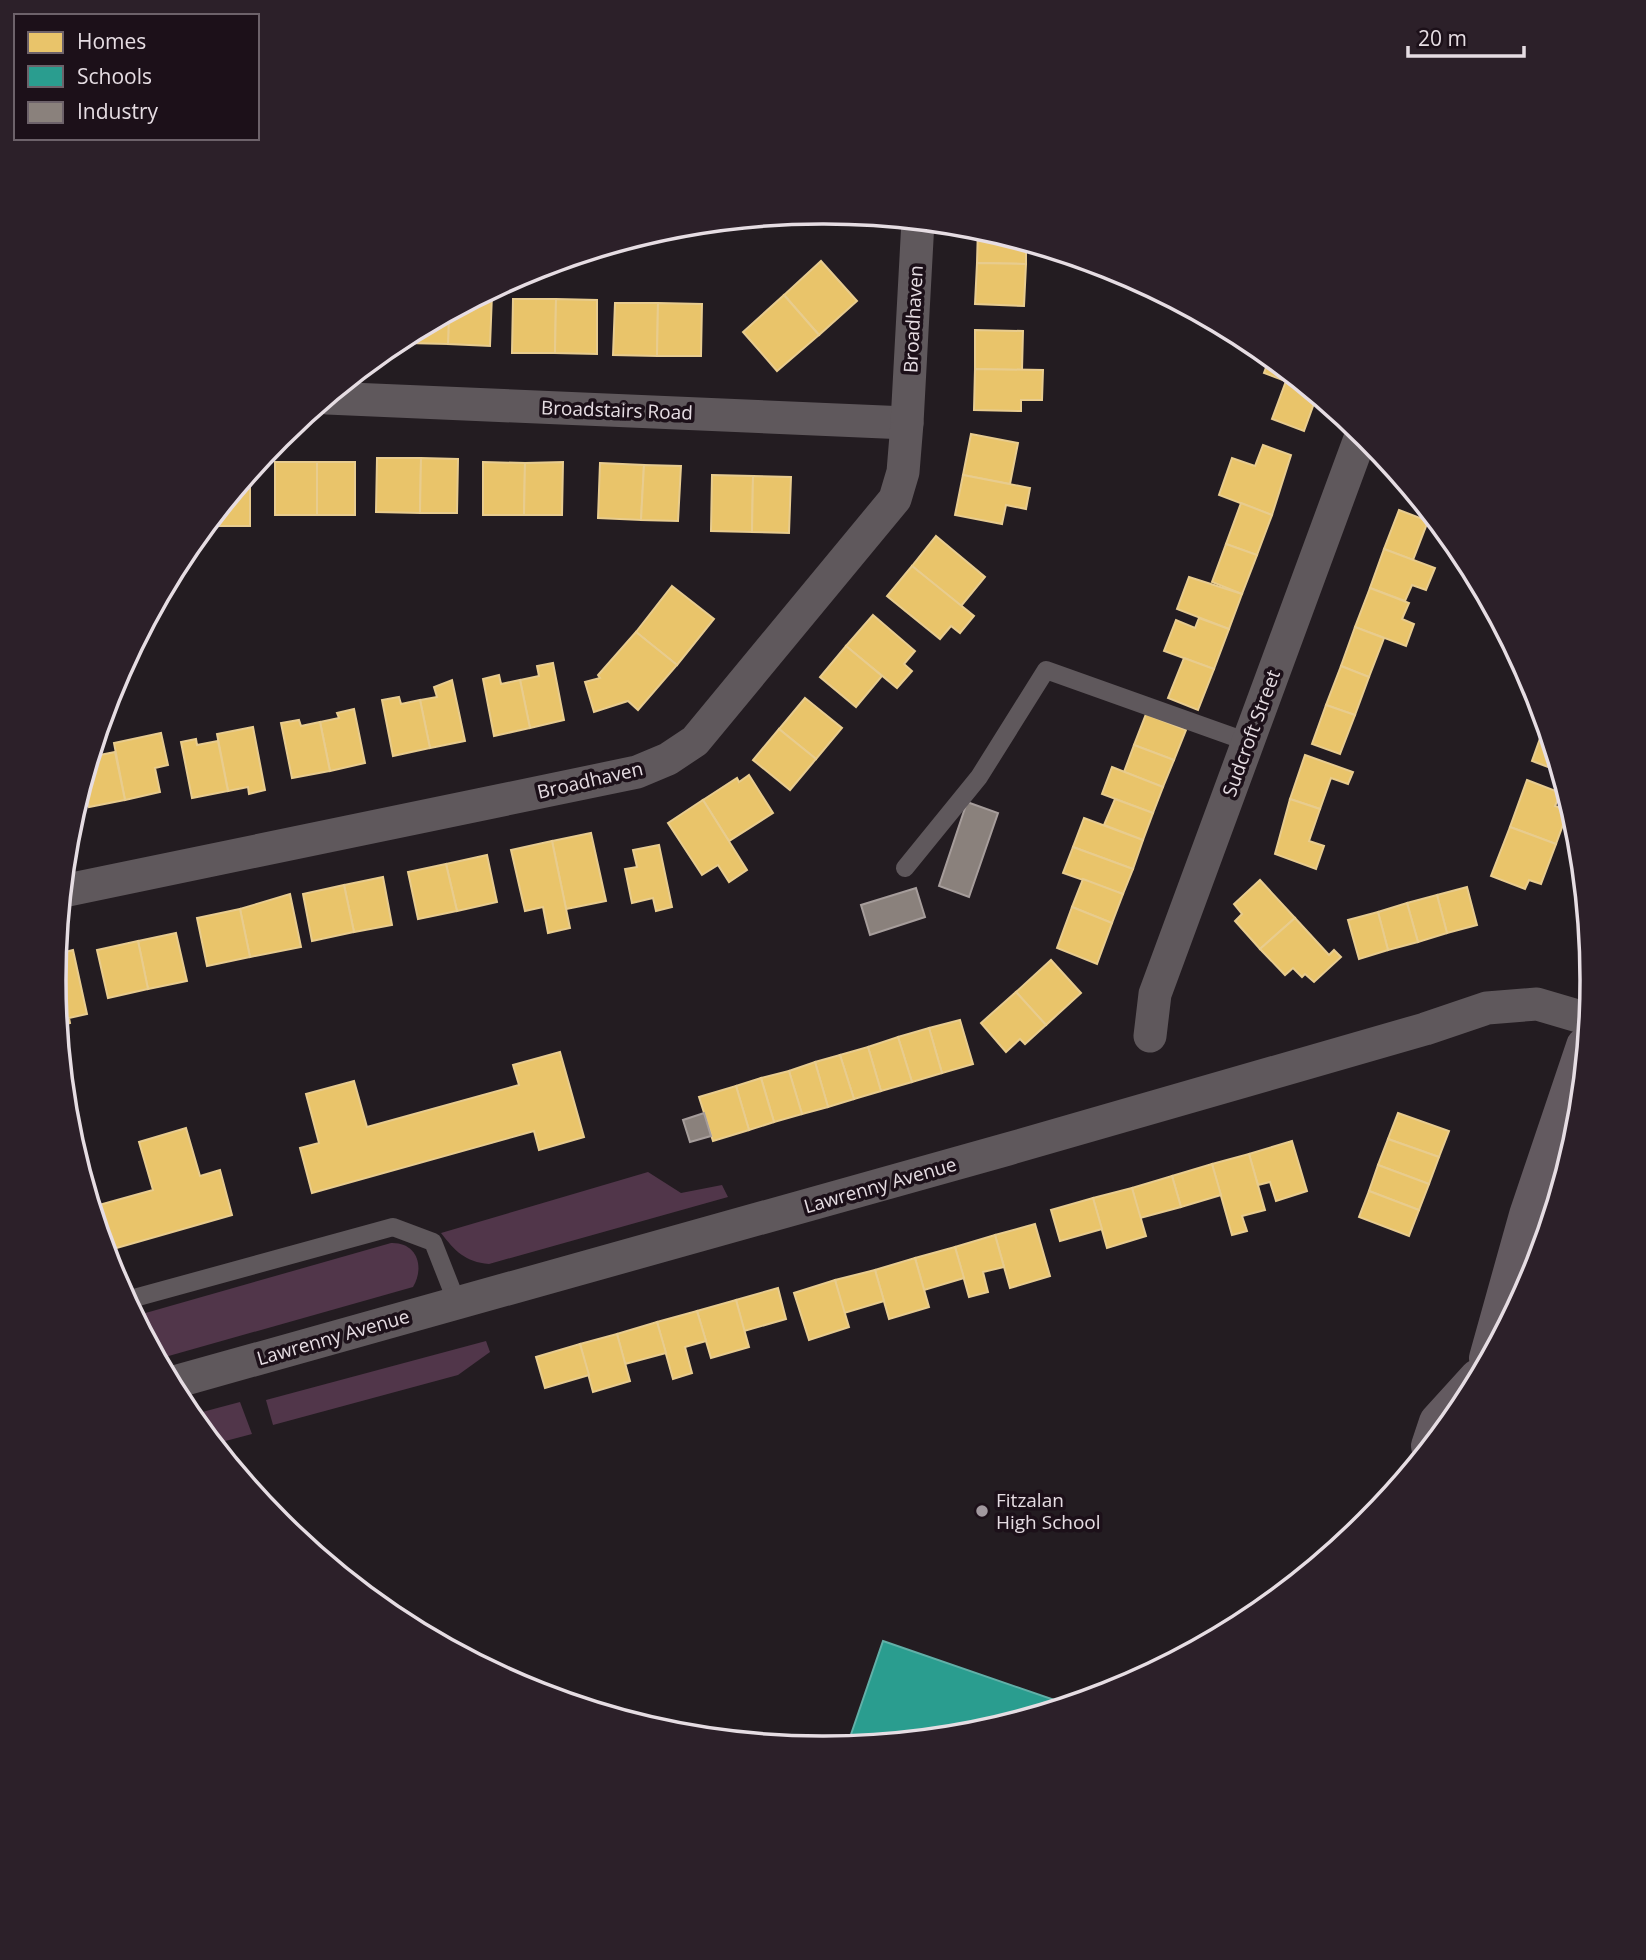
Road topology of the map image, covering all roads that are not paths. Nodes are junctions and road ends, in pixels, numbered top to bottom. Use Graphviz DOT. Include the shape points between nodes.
graph roads {
  1 [pos="918,230"];
  2 [pos="339,399"];
  3 [pos="907,423"];
  4 [pos="1358,445"];
  5 [pos="1248,742"];
  6 [pos="905,868"];
  7 [pos="72,889"];
  8 [pos="1579,1016"];
  9 [pos="1150,1036"];
  10 [pos="1572,1084"];
  11 [pos="137,1297"];
  12 [pos="457,1303"];
  13 [pos="1499,1319"];
  14 [pos="182,1380"];
  1 -- 3 [label="street, Broadhaven"];
  2 -- 3 [label="street, Broadstairs Road"];
  3 -- 7 [label="street, Broadhaven" via="903,472 895,499 695,741 668,758 636,772"];
  4 -- 5 [label="street, Sudcroft Street"];
  5 -- 6 [label="lane" via="1046,670 979,776"];
  5 -- 9 [label="street, Sudcroft Street" via="1155,994"];
  8 -- 12 [label="street, Lawrenny Avenue" via="1537,1004 1487,1008"];
  10 -- 13 [label="main road"];
  11 -- 12 [label="lane" via="393,1227 433,1242"];
  12 -- 14 [label="street, Lawrenny Avenue"];
}
